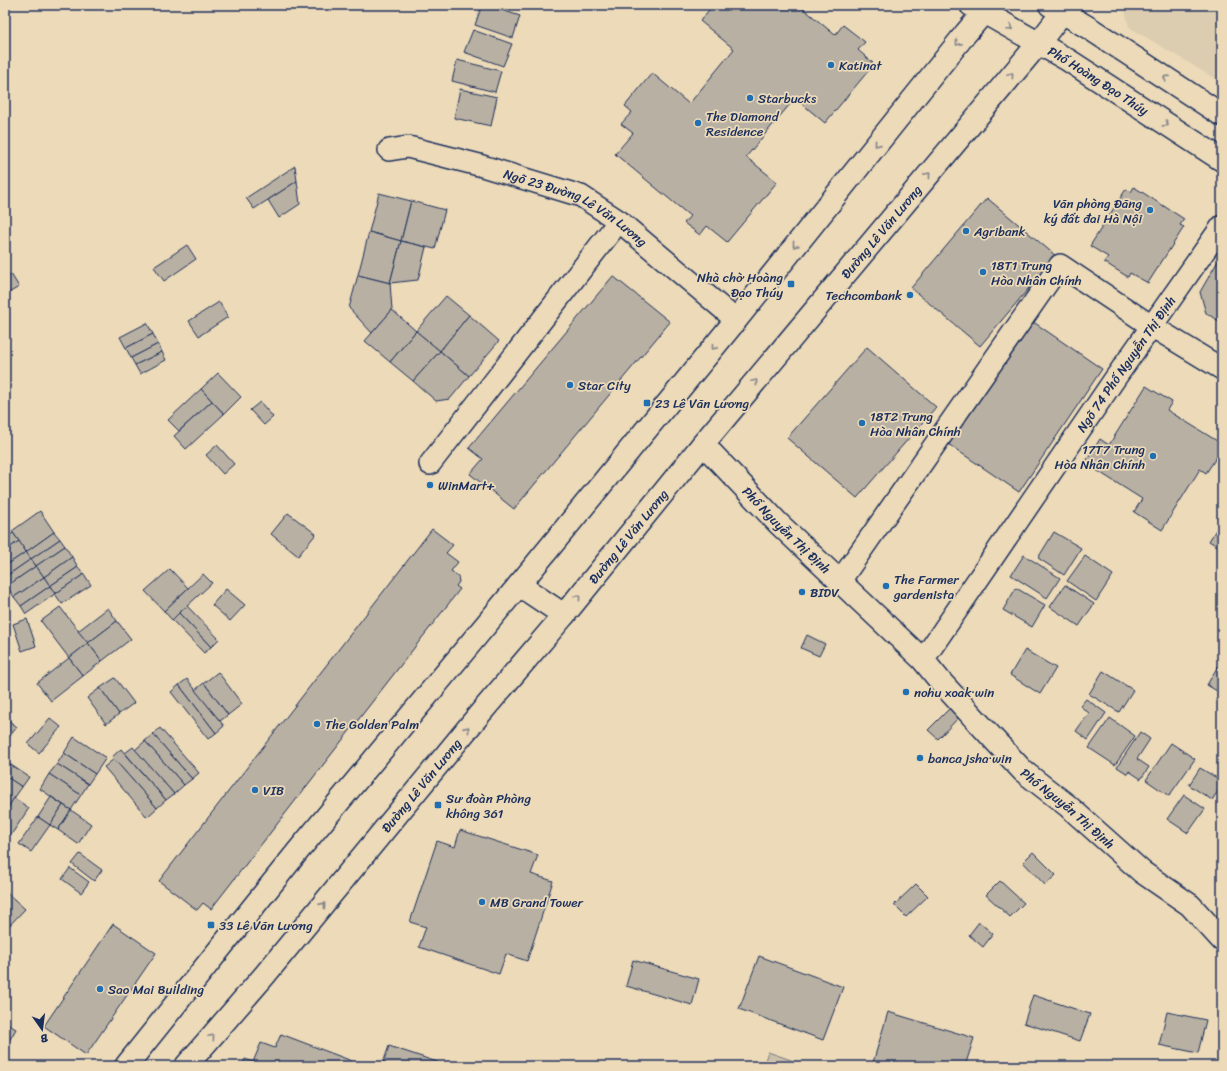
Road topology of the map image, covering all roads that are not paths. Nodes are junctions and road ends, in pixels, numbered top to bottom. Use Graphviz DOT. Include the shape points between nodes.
graph roads {
  1 [pos="1060,7"];
  2 [pos="981,8"];
  3 [pos="1038,44"];
  4 [pos="1222,115"];
  5 [pos="389,150"];
  6 [pos="1222,160"];
  7 [pos="619,221"];
  8 [pos="1222,226"];
  9 [pos="736,320"];
  10 [pos="1153,327"];
  11 [pos="1222,369"];
  12 [pos="703,444"];
  13 [pos="430,464"];
  14 [pos="840,581"];
  15 [pos="519,585"];
  16 [pos="564,615"];
  17 [pos="923,660"];
  18 [pos="1222,940"];
  19 [pos="126,1066"];
  20 [pos="186,1066"];
  1 -- 3 [label="main road, Đường Lê Văn Lương"];
  4 -- 1 [label="main road, one-way"];
  2 -- 3 [label="main road, Phố Hoàng Đạo Thúy, one-way"];
  2 -- 9 [label="main road, one-way"];
  3 -- 6 [label="main road, Phố Hoàng Đạo Thúy, one-way" via="1068,60"];
  12 -- 3 [label="main road, Đường Lê Văn Lương, one-way"];
  5 -- 7 [label="street, Ngõ 23 Đường Lê Văn Lương" via="408,147 480,165 581,196"];
  7 -- 9 [label="street, Ngõ 23 Đường Lê Văn Lương"];
  7 -- 13 [label="street"];
  8 -- 10 [label="street, Ngõ 74 Phố Nguyễn Thị Định"];
  9 -- 15 [label="main road, one-way"];
  10 -- 11 [label="street"];
  10 -- 14 [label="street" via="1060,265"];
  10 -- 17 [label="street, Ngõ 74 Phố Nguyễn Thị Định"];
  12 -- 14 [label="main road, Phố Nguyễn Thị Định" via="778,522"];
  16 -- 12 [label="main road, Đường Lê Văn Lương, one-way"];
  14 -- 17 [label="main road, Phố Nguyễn Thị Định"];
  15 -- 16 [label="main road"];
  15 -- 19 [label="main road" via="298,851"];
  20 -- 16 [label="main road, Đường Lê Văn Lương, one-way"];
  17 -- 18 [label="main road, Phố Nguyễn Thị Định" via="1023,771 1068,806 1142,872 1190,905"];
}
